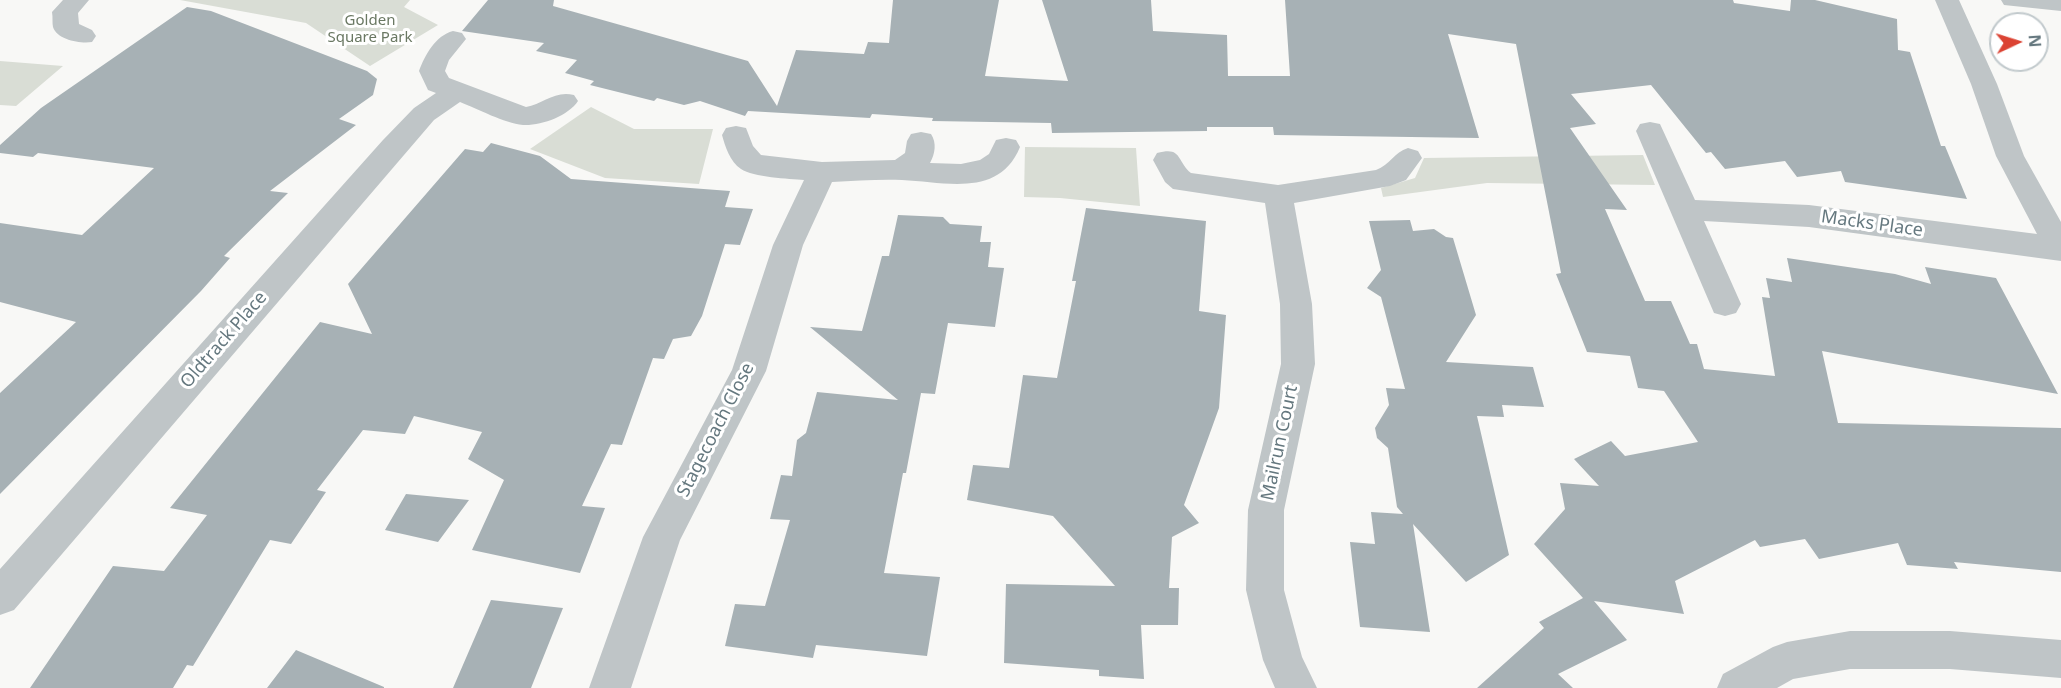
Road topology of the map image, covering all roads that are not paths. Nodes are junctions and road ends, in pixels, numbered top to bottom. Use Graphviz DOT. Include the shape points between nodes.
graph roads {
  1 [pos="77,0"];
  2 [pos="1947,0"];
  3 [pos="2013,0"];
  4 [pos="2061,3"];
  5 [pos="82,36"];
  6 [pos="453,39"];
  7 [pos="456,92"];
  8 [pos="564,101"];
  9 [pos="1650,131"];
  10 [pos="736,135"];
  11 [pos="921,141"];
  12 [pos="1006,147"];
  13 [pos="1408,158"];
  14 [pos="1167,160"];
  15 [pos="901,170"];
  16 [pos="822,172"];
  17 [pos="1278,195"];
  18 [pos="1684,210"];
  19 [pos="2060,249"];
  20 [pos="1725,304"];
  21 [pos="0,597"];
  22 [pos="2061,659"];
  23 [pos="610,688"];
  24 [pos="1296,688"];
  25 [pos="1738,688"];
  1 -- 5 [label="street" via="65,12 64,23"];
  2 -- 19 [label="street" via="2010,156"];
  3 -- 4 [label="street"];
  6 -- 7 [label="street" via="432,71 438,84"];
  7 -- 8 [label="street" via="524,116 546,112"];
  7 -- 21 [label="street, Oldtrack Place" via="424,114 393,147"];
  9 -- 18 [label="street"];
  10 -- 16 [label="street" via="740,149 751,162"];
  11 -- 15 [label="street" via="919,157"];
  12 -- 15 [label="street" via="1005,154 991,168 976,173"];
  13 -- 17 [label="street" via="1396,173 1380,179"];
  14 -- 17 [label="street" via="1184,182"];
  15 -- 16 [label="street"];
  16 -- 23 [label="street, Stagecoach Close" via="788,245 749,371 662,537"];
  17 -- 24 [label="street, Mailrun Court" via="1296,304 1298,364 1266,510 1265,590 1283,660"];
  18 -- 19 [label="street, Macks Place" via="1809,216"];
  18 -- 20 [label="street"];
  22 -- 25 [label="street" via="1950,650 1850,650 1787,661"];
}
